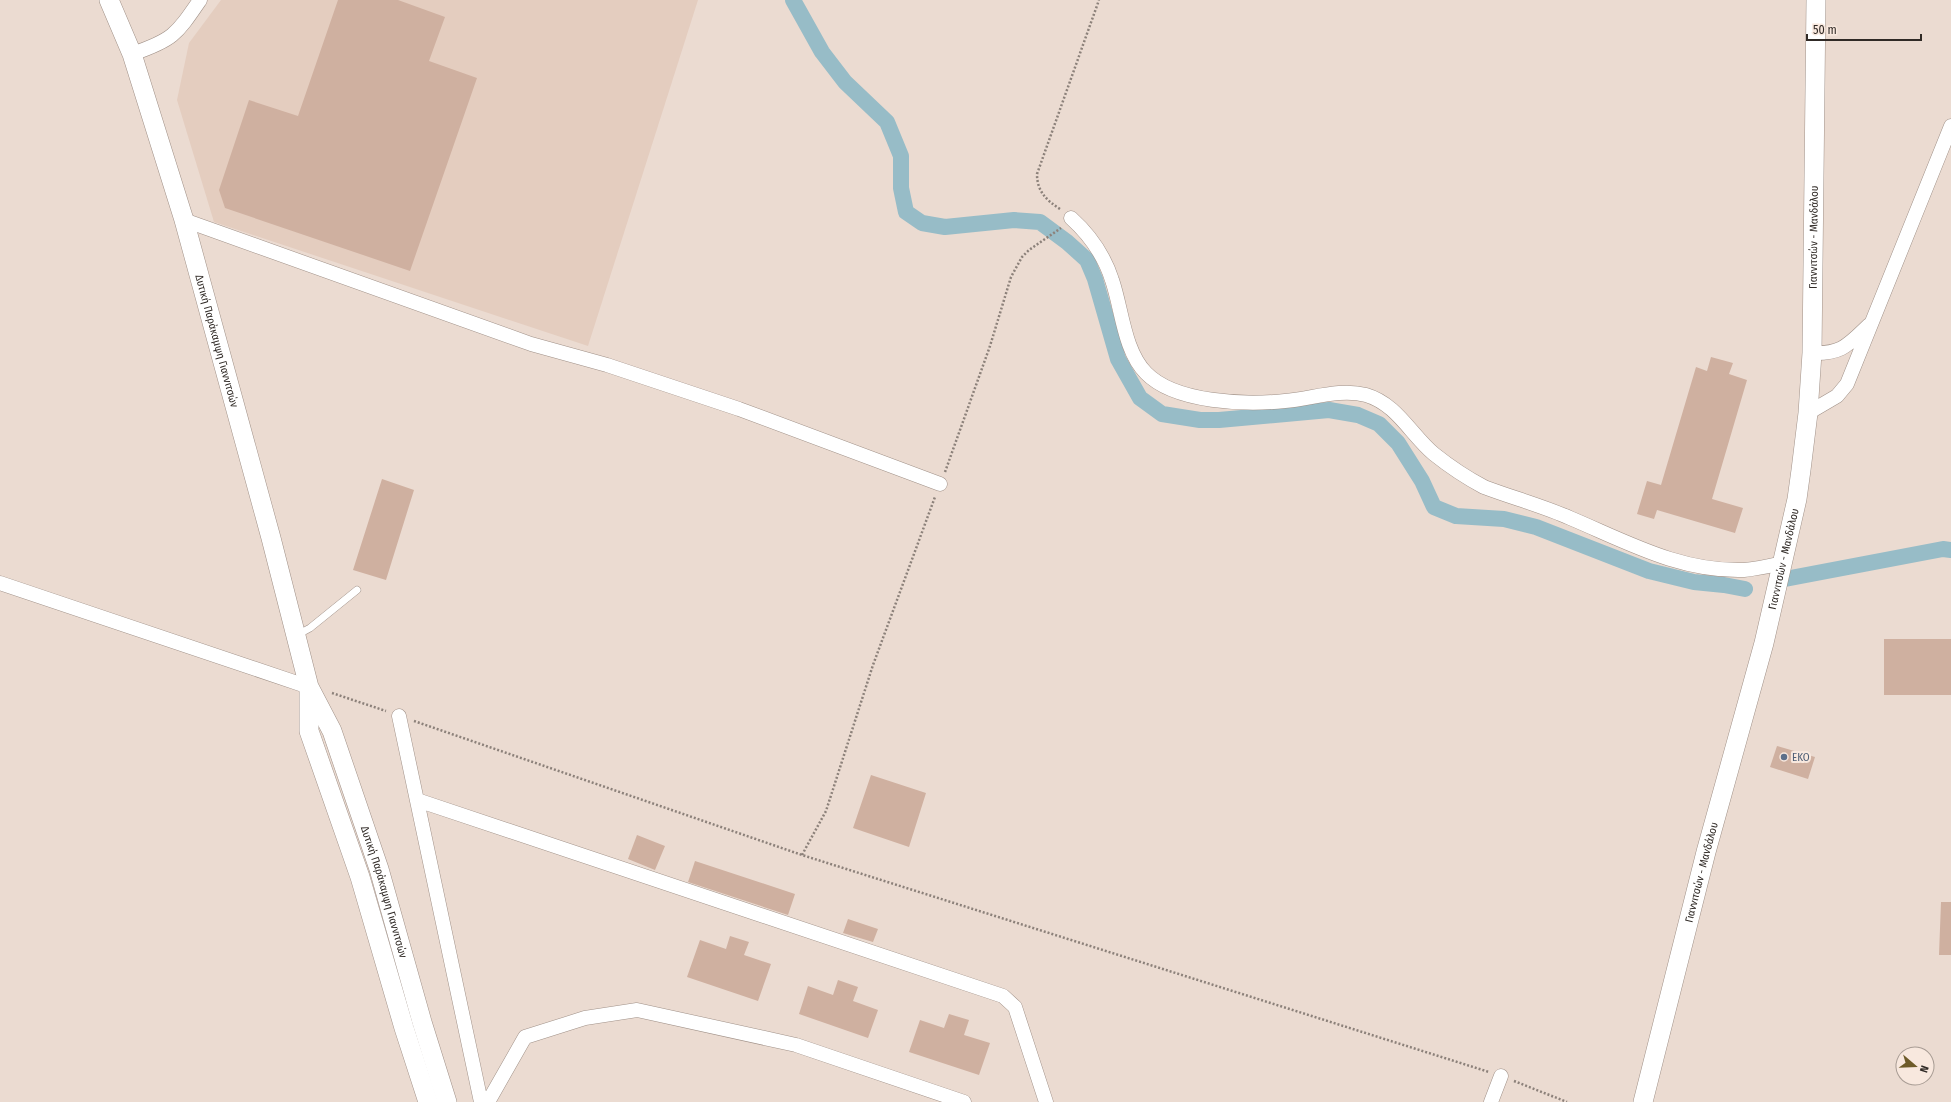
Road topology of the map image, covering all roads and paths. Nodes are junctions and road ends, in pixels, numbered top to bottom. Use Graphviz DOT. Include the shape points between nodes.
graph roads {
  1 [pos="109,0"];
  2 [pos="200,0"];
  3 [pos="1099,0"];
  4 [pos="1816,0"];
  5 [pos="132,54"];
  6 [pos="1951,126"];
  7 [pos="1071,218"];
  8 [pos="184,220"];
  9 [pos="1870,323"];
  10 [pos="1812,353"];
  11 [pos="1808,414"];
  12 [pos="940,484"];
  13 [pos="1783,563"];
  14 [pos="0,583"];
  15 [pos="357,590"];
  16 [pos="295,636"];
  17 [pos="309,687"];
  18 [pos="399,716"];
  19 [pos="417,800"];
  20 [pos="802,855"];
  21 [pos="1501,1076"];
  22 [pos="428,1102"];
  23 [pos="447,1102"];
  24 [pos="481,1102"];
  25 [pos="488,1102"];
  26 [pos="964,1102"];
  27 [pos="1046,1102"];
  28 [pos="1492,1102"];
  29 [pos="1568,1102"];
  30 [pos="1643,1102"];
  1 -- 5 [label="main road, Δυτική Παράκαμψη Γιαννιτσών"];
  2 -- 5 [label="street" via="180,29 170,38"];
  3 -- 7 [label="path" via="1037,174 1041,193"];
  4 -- 10 [label="main road, Γιαννιτσών - Μανδάλου"];
  5 -- 8 [label="main road, Δυτική Παράκαμψη Γιαννιτσών"];
  6 -- 9 [label="street"];
  7 -- 12 [label="path" via="1055,233 1029,250 1011,277 988,354"];
  7 -- 13 [label="street" via="1089,235 1105,263 1114,284 1125,333 1139,365 1154,380 1167,387 1197,397 1242,401 1285,401 1338,394 1366,395 1395,412 1434,454 1484,487 1568,517 1646,552 1677,562 1734,570"];
  8 -- 12 [label="street" via="531,344 607,365 739,408"];
  8 -- 16 [label="main road, Δυτική Παράκαμψη Γιαννιτσών" via="271,538"];
  9 -- 10 [label="street" via="1848,345 1829,353"];
  9 -- 11 [label="street" via="1847,384 1837,396"];
  10 -- 11 [label="main road, Γιαννιτσών - Μανδάλου"];
  11 -- 13 [label="main road, Γιαννιτσών - Μανδάλου" via="1797,499"];
  12 -- 20 [label="path" via="869,678 826,811"];
  13 -- 30 [label="main road, Γιαννιτσών - Μανδάλου"];
  14 -- 17 [label="street"];
  15 -- 16 [label="lane" via="310,628"];
  16 -- 17 [label="main road, Δυτική Παράκαμψη Γιαννιτσών"];
  17 -- 18 [label="path"];
  17 -- 22 [label="main road, Δυτική Παράκαμψη Γιαννιτσών" via="309,731 360,877"];
  17 -- 23 [label="main road, Δυτική Παράκαμψη Γιαννιτσών" via="332,731 379,870"];
  18 -- 19 [label="street"];
  18 -- 20 [label="path"];
  19 -- 24 [label="street"];
  19 -- 27 [label="street" via="1003,996 1015,1007"];
  20 -- 21 [label="path"];
  21 -- 28 [label="street"];
  21 -- 29 [label="path"];
  25 -- 26 [label="street" via="525,1036 585,1018 637,1010 796,1045"];
}
